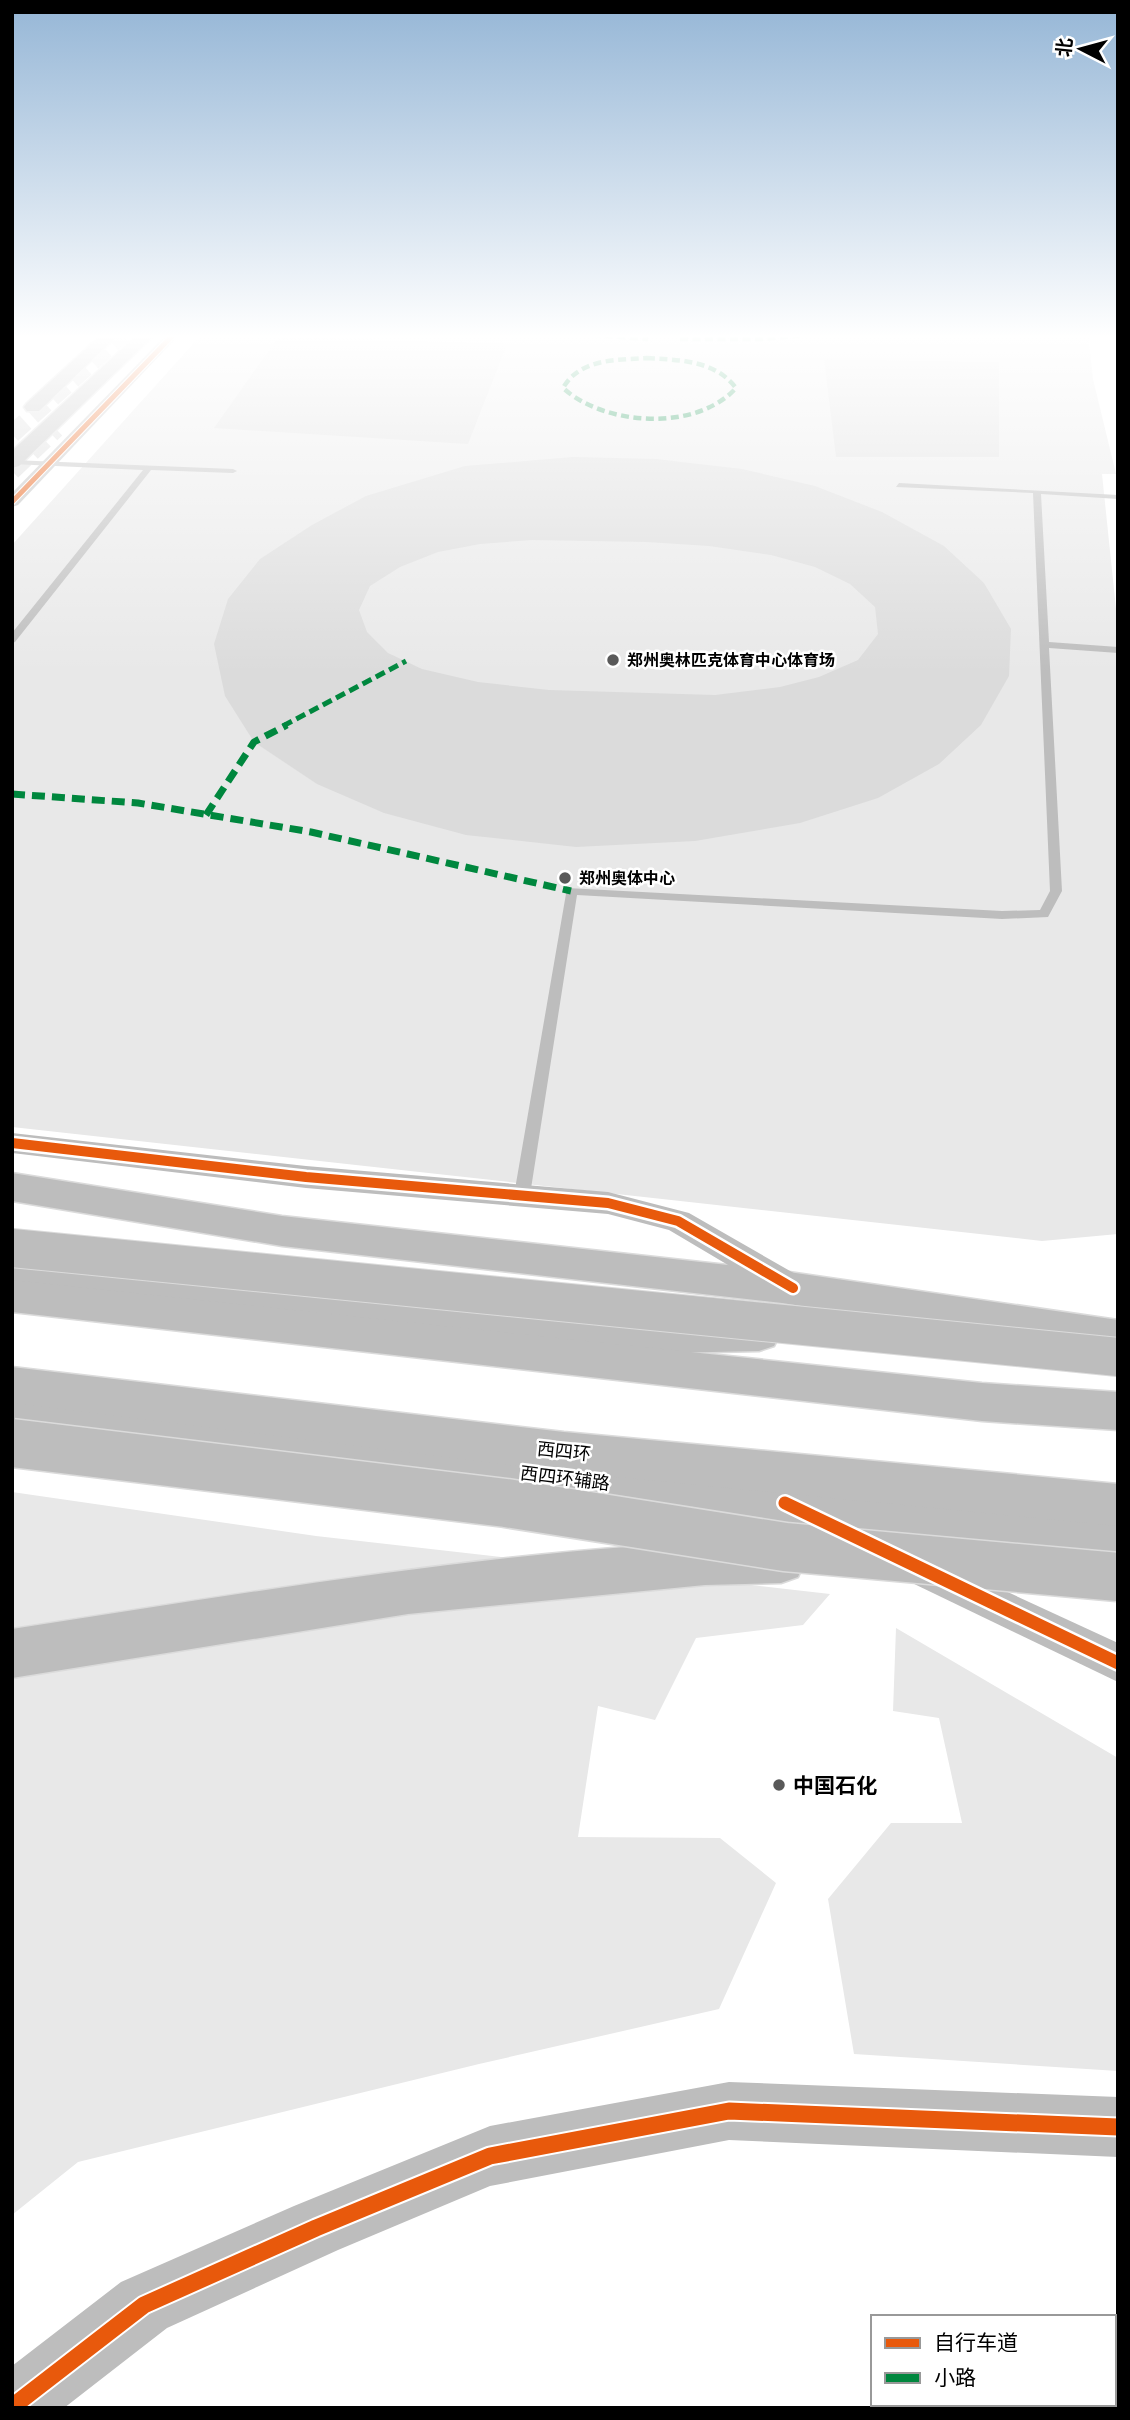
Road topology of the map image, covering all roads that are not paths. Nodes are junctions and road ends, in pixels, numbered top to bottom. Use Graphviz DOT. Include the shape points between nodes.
graph roads {
  1 [pos="27,447"];
  2 [pos="65,447"];
  3 [pos="12,462"];
  4 [pos="50,463"];
  5 [pos="149,467"];
  6 [pos="233,471"];
  7 [pos="899,485"];
  8 [pos="1037,491"];
  9 [pos="1118,497"];
  10 [pos="12,502"];
  11 [pos="12,640"];
  12 [pos="1044,645"];
  13 [pos="1118,650"];
  14 [pos="12,1143"];
  15 [pos="12,1187"];
  16 [pos="522,1195"];
  17 [pos="12,1248"];
  18 [pos="12,1269"];
  19 [pos="793,1288"];
  20 [pos="12,1296"];
  21 [pos="1118,1338"];
  22 [pos="1118,1357"];
  23 [pos="12,1385"];
  24 [pos="1118,1411"];
  25 [pos="12,1415"];
  26 [pos="12,1443"];
  27 [pos="785,1503"];
  28 [pos="1118,1505"];
  29 [pos="1118,1540"];
  30 [pos="890,1557"];
  31 [pos="1118,1577"];
  32 [pos="12,1654"];
  33 [pos="1118,1664"];
  34 [pos="1118,2127"];
  35 [pos="12,2407"];
  1 -- 3 [label="main road"];
  2 -- 4 [label="street"];
  3 -- 4 [label="lane"];
  4 -- 5 [label="lane"];
  4 -- 10 [label="street"];
  5 -- 6 [label="lane"];
  5 -- 11 [label="lane"];
  7 -- 8 [label="lane"];
  8 -- 9 [label="lane"];
  8 -- 12 [label="lane"];
  12 -- 13 [label="lane"];
  12 -- 16 [label="lane" via="1056,891 1044,914 570,891"];
  14 -- 16 [label="street" via="306,1177"];
  15 -- 19 [label="main road" via="282,1231"];
  16 -- 19 [label="street" via="608,1203 678,1221"];
  17 -- 22 [label="main road, bridge"];
  18 -- 21 [label="main road" via="666,1336 988,1330"];
  19 -- 21 [label="main road"];
  20 -- 24 [label="main road" via="982,1402"];
  23 -- 28 [label="main road, 西四环" via="254,1417 752,1472"];
  25 -- 27 [label="main road, 西四环辅路"];
  26 -- 30 [label="main road, bridge" via="506,1503 785,1547"];
  27 -- 29 [label="main road, 西四环辅路"];
  27 -- 33 [label="street"];
  30 -- 31 [label="main road, bridge"];
  30 -- 32 [label="main road, bridge" via="705,1563 408,1591"];
  34 -- 35 [label="street" via="729,2111 490,2156 144,2305"];
}
